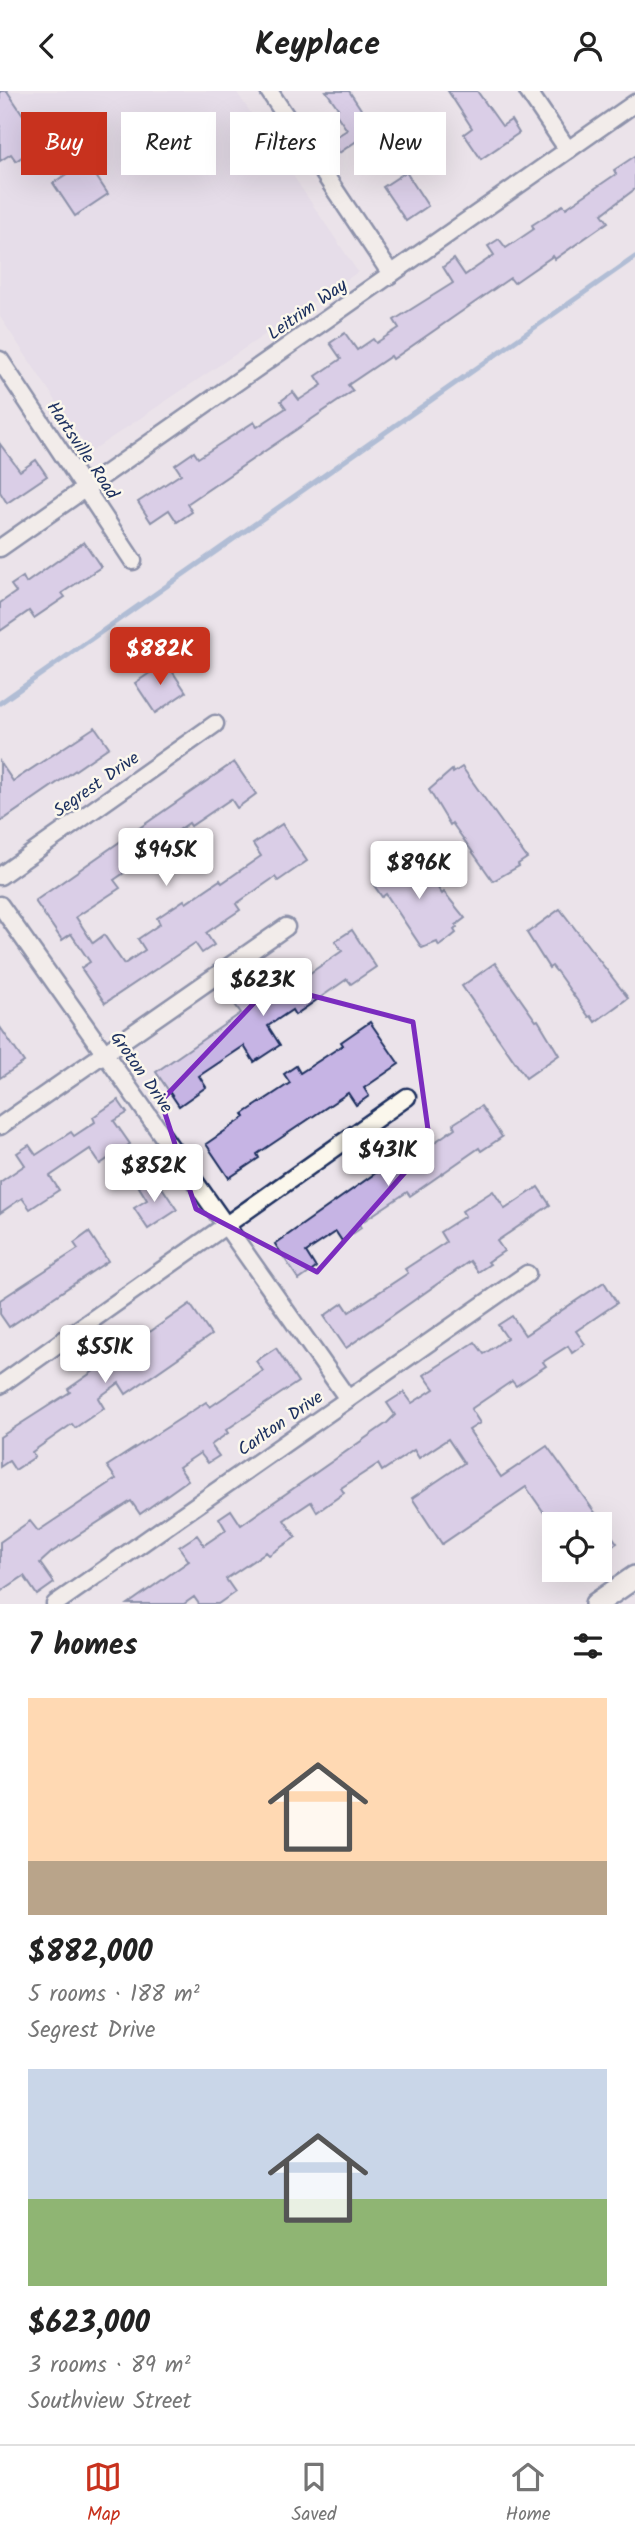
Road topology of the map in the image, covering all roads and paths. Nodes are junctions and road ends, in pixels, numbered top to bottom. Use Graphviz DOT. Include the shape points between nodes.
graph roads {
  1 [pos="269,91"];
  2 [pos="528,91"];
  3 [pos="635,103"];
  4 [pos="568,150"];
  5 [pos="391,274"];
  6 [pos="0,361"];
  7 [pos="85,488"];
  8 [pos="0,548"];
  9 [pos="133,561"];
  10 [pos="215,724"];
  11 [pos="0,876"];
  12 [pos="0,905"];
  13 [pos="286,926"];
  14 [pos="105,1052"];
  15 [pos="407,1097"];
  16 [pos="0,1126"];
  17 [pos="226,1225"];
  18 [pos="527,1274"];
  19 [pos="0,1385"];
  20 [pos="348,1399"];
  21 [pos="635,1577"];
  22 [pos="55,1604"];
  23 [pos="596,1604"];
  1 -- 5 [label="street"];
  2 -- 4 [label="street"];
  3 -- 4 [label="street, Leitrim Way"];
  4 -- 5 [label="street, Leitrim Way"];
  5 -- 7 [label="street, Leitrim Way"];
  6 -- 7 [label="street, Hartsville Road"];
  7 -- 8 [label="street, Leitrim Way"];
  7 -- 9 [label="street, Hartsville Road"];
  10 -- 11 [label="street, Segrest Drive"];
  12 -- 14 [label="street, Groton Drive"];
  13 -- 14 [label="street"];
  14 -- 16 [label="street"];
  14 -- 17 [label="street, Groton Drive"];
  15 -- 17 [label="street"];
  17 -- 19 [label="street"];
  17 -- 20 [label="street, Groton Drive"];
  18 -- 20 [label="street, Carlton Drive"];
  20 -- 22 [label="street, Carlton Drive"];
  21 -- 23 [label="main road"];
}
